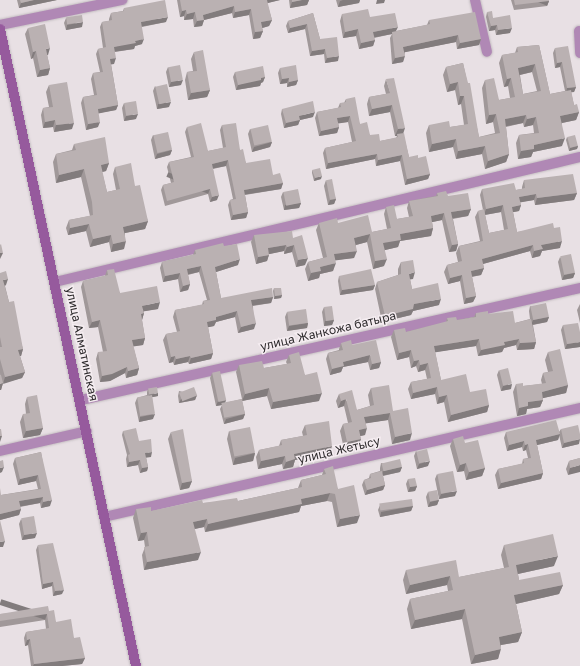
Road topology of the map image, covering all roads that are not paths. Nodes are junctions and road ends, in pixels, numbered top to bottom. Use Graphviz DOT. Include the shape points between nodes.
graph roads {
  1 [pos="122,0"];
  2 [pos="475,0"];
  3 [pos="0,25"];
  4 [pos="0,29"];
  5 [pos="579,31"];
  6 [pos="487,52"];
  7 [pos="580,53"];
  8 [pos="580,157"];
  9 [pos="55,282"];
  10 [pos="580,288"];
  11 [pos="81,400"];
  12 [pos="580,408"];
  13 [pos="88,431"];
  14 [pos="0,450"];
  15 [pos="104,517"];
  16 [pos="136,666"];
  1 -- 3 [label="street"];
  2 -- 6 [label="street"];
  4 -- 9 [label="street, улица Алматинская"];
  5 -- 7 [label="street"];
  8 -- 9 [label="street"];
  9 -- 11 [label="street, улица Алматинская"];
  10 -- 11 [label="street, улица Жанкожа батыра"];
  11 -- 13 [label="street, улица Алматинская"];
  12 -- 15 [label="street, улица Жетысу"];
  13 -- 14 [label="street"];
  13 -- 15 [label="street, улица Алматинская"];
  15 -- 16 [label="street, улица Алматинская"];
}
